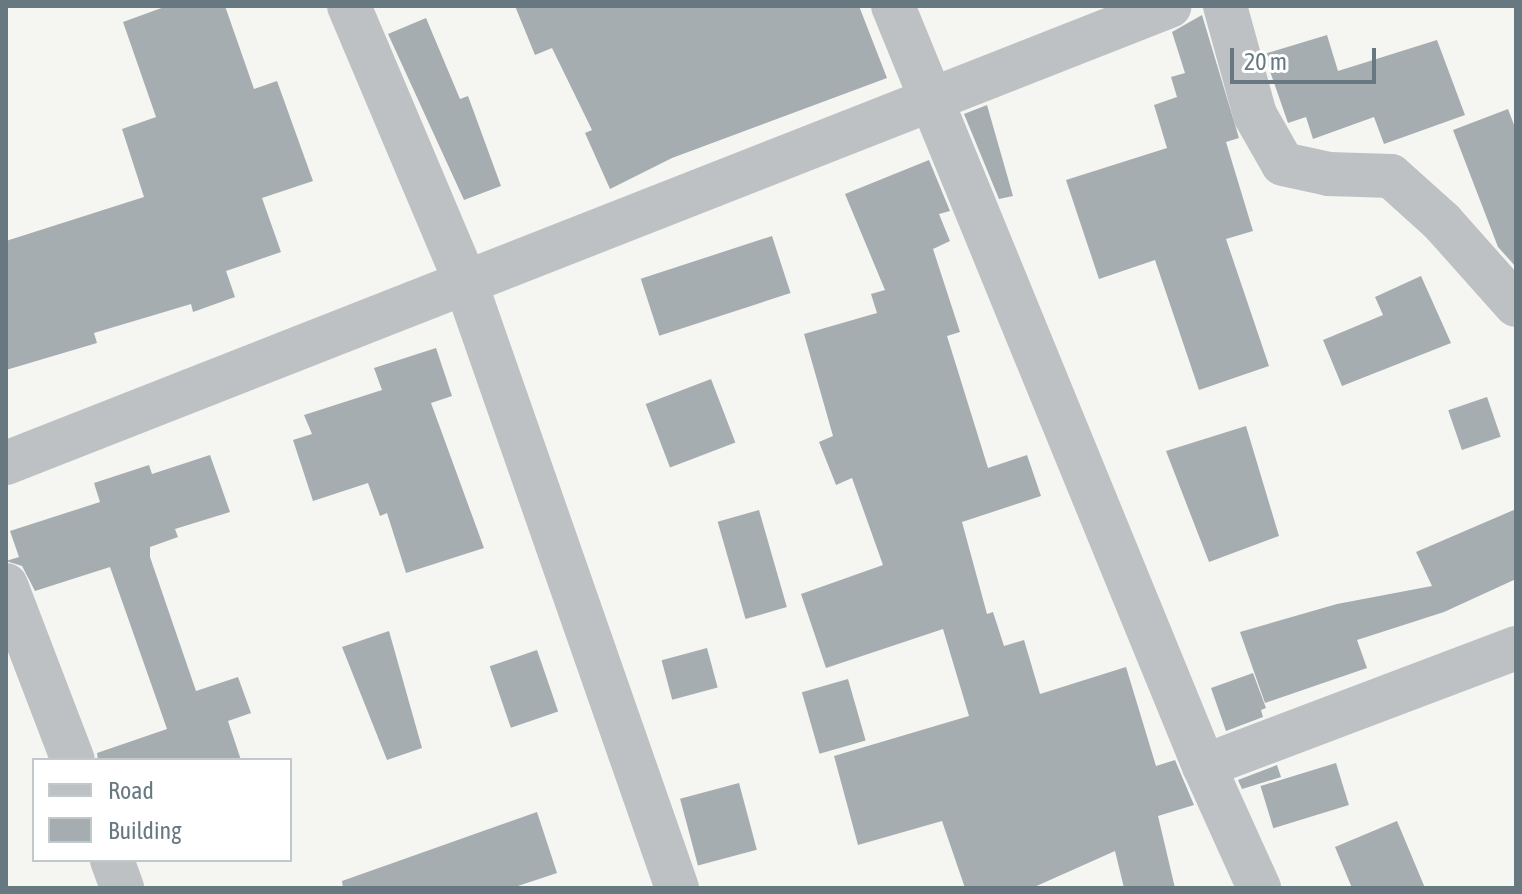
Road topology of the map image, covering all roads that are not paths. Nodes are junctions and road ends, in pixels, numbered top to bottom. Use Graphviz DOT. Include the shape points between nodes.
graph roads {
  1 [pos="349,6"];
  2 [pos="893,6"];
  3 [pos="1170,6"];
  4 [pos="1225,6"];
  5 [pos="933,97"];
  6 [pos="465,281"];
  7 [pos="1516,305"];
  8 [pos="6,463"];
  9 [pos="6,585"];
  10 [pos="1516,648"];
  11 [pos="72,758"];
  12 [pos="1204,766"];
  13 [pos="113,862"];
  14 [pos="122,888"];
  15 [pos="677,888"];
  16 [pos="1259,888"];
  1 -- 6 [label="street"];
  2 -- 5 [label="street"];
  3 -- 5 [label="street"];
  4 -- 7 [label="street" via="1255,115 1283,164 1329,174 1391,176 1442,222"];
  5 -- 6 [label="street"];
  5 -- 12 [label="street"];
  6 -- 8 [label="street"];
  6 -- 15 [label="street"];
  9 -- 11 [label="street"];
  10 -- 12 [label="street"];
  12 -- 16 [label="street"];
  13 -- 14 [label="street"];
}
